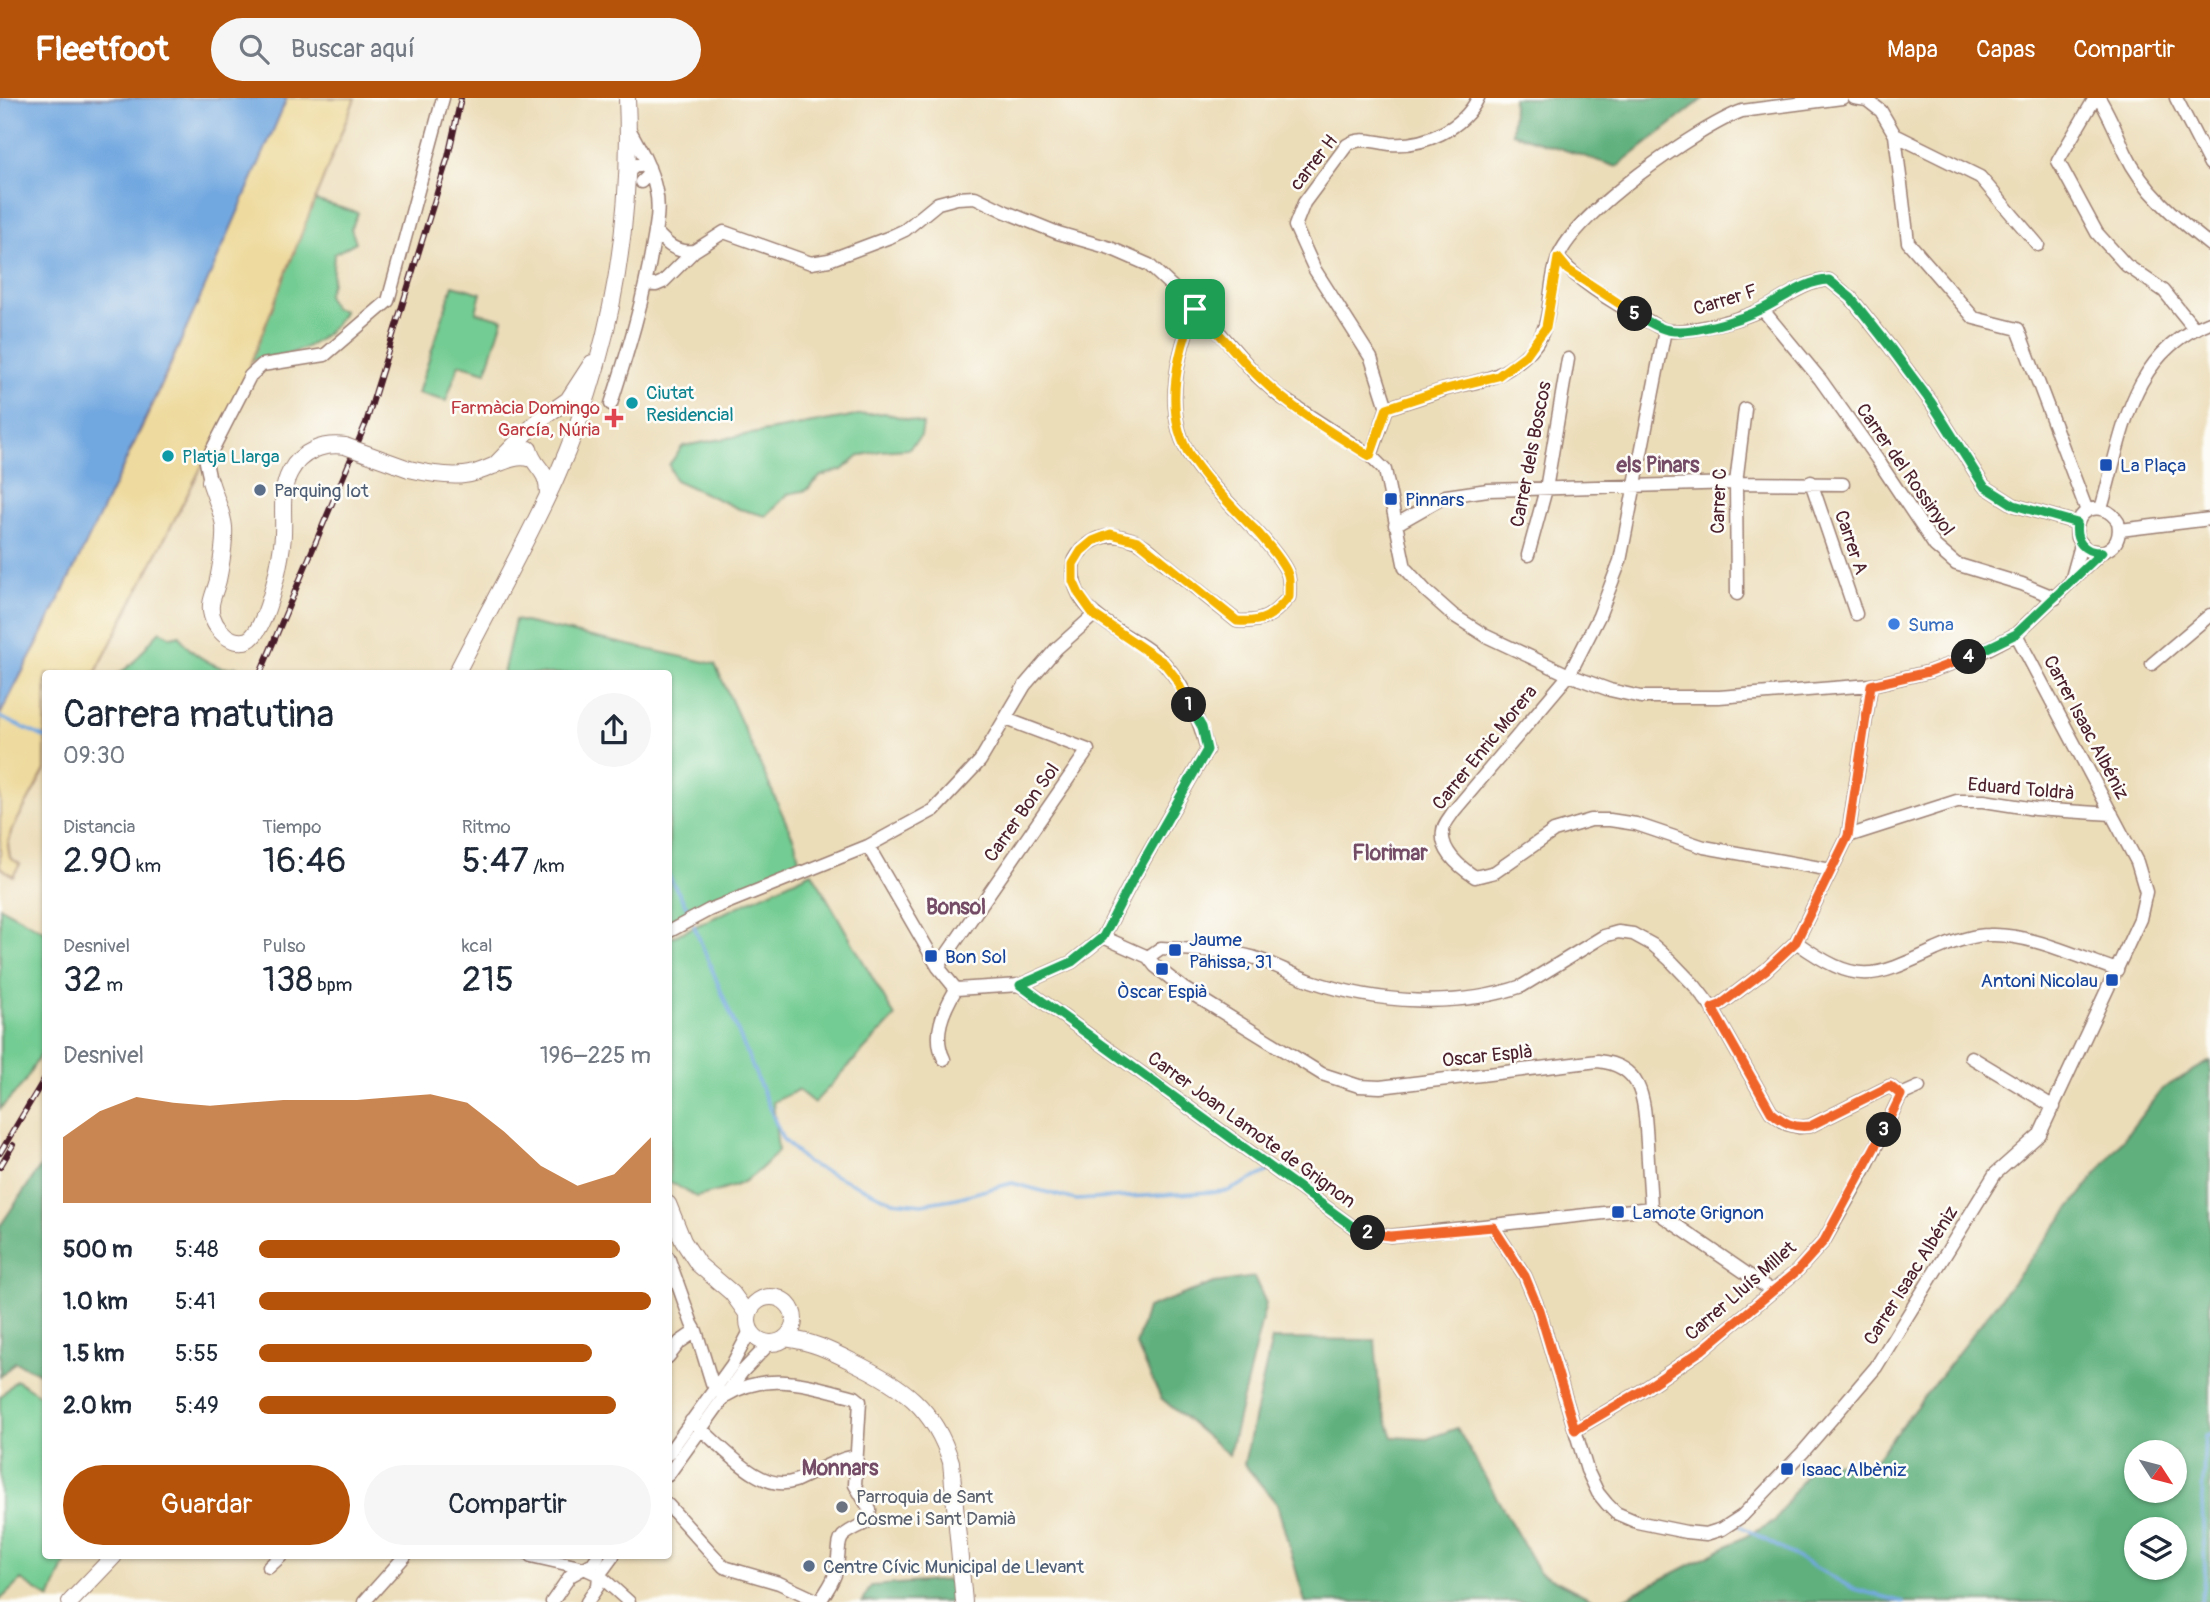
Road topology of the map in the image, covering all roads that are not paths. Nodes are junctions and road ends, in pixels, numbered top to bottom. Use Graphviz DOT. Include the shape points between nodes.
graph roads {
  1 [pos="443,98"];
  2 [pos="627,98"];
  3 [pos="1478,98"];
  4 [pos="1842,98"];
  5 [pos="1854,98"];
  6 [pos="2097,98"];
  7 [pos="2176,98"];
  8 [pos="628,127"];
  9 [pos="1895,135"];
  10 [pos="2210,164"];
  11 [pos="649,167"];
  12 [pos="633,181"];
  13 [pos="656,191"];
  14 [pos="655,232"];
  15 [pos="2038,245"];
  16 [pos="2210,245"];
  17 [pos="694,251"];
  18 [pos="1558,258"];
  19 [pos="646,284"];
  20 [pos="1195,309"];
  21 [pos="1762,309"];
  22 [pos="2210,322"];
  23 [pos="2194,328"];
  24 [pos="1665,330"];
  25 [pos="602,346"];
  26 [pos="1568,359"];
  27 [pos="611,404"];
  28 [pos="1387,408"];
  29 [pos="1745,409"];
  30 [pos="538,420"];
  31 [pos="571,439"];
  32 [pos="1370,456"];
  33 [pos="532,458"];
  34 [pos="494,466"];
  35 [pos="210,481"];
  36 [pos="1811,482"];
  37 [pos="1735,483"];
  38 [pos="1633,484"];
  39 [pos="1843,484"];
  40 [pos="1546,489"];
  41 [pos="548,493"];
  42 [pos="2101,509"];
  43 [pos="2087,512"];
  44 [pos="2210,519"];
  45 [pos="2077,523"];
  46 [pos="1395,525"];
  47 [pos="2120,530"];
  48 [pos="2081,545"];
  49 [pos="2102,552"];
  50 [pos="1528,555"];
  51 [pos="2071,581"];
  52 [pos="1737,594"];
  53 [pos="2056,598"];
  54 [pos="1856,614"];
  55 [pos="1094,615"];
  56 [pos="2210,615"];
  57 [pos="2016,634"];
  58 [pos="2151,664"];
  59 [pos="458,670"];
  60 [pos="1569,676"];
  61 [pos="1871,685"];
  62 [pos="1006,719"];
  63 [pos="2112,814"];
  64 [pos="1848,836"];
  65 [pos="868,846"];
  66 [pos="1831,870"];
  67 [pos="672,930"];
  68 [pos="1103,937"];
  69 [pos="1796,942"];
  70 [pos="1148,957"];
  71 [pos="938,967"];
  72 [pos="2117,970"];
  73 [pos="1020,985"];
  74 [pos="956,989"];
  75 [pos="1712,1008"];
  76 [pos="1972,1057"];
  77 [pos="944,1059"];
  78 [pos="1919,1087"];
  79 [pos="1901,1095"];
  80 [pos="2054,1107"];
  81 [pos="1651,1208"];
  82 [pos="672,1214"];
  83 [pos="1493,1227"];
  84 [pos="672,1268"];
  85 [pos="1772,1291"];
  86 [pos="732,1293"];
  87 [pos="762,1298"];
  88 [pos="794,1318"];
  89 [pos="749,1323"];
  90 [pos="696,1331"];
  91 [pos="777,1341"];
  92 [pos="810,1341"];
  93 [pos="672,1352"];
  94 [pos="720,1392"];
  95 [pos="696,1424"];
  96 [pos="1575,1430"];
  97 [pos="672,1450"];
  98 [pos="856,1456"];
  99 [pos="672,1468"];
  100 [pos="672,1509"];
  101 [pos="111,1559"];
  102 [pos="278,1559"];
  103 [pos="402,1559"];
  104 [pos="544,1559"];
  105 [pos="596,1559"];
  106 [pos="611,1559"];
  107 [pos="269,1567"];
  108 [pos="584,1568"];
  109 [pos="599,1575"];
  110 [pos="70,1602"];
  111 [pos="364,1602"];
  112 [pos="552,1602"];
  113 [pos="587,1602"];
  114 [pos="629,1602"];
  115 [pos="820,1602"];
  116 [pos="964,1602"];
  1 -- 35 [label="street" via="388,301 325,355 262,365 250,376 206,462"];
  2 -- 8 [label="street"];
  3 -- 28 [label="street, carrer H" via="1461,121 1432,138 1410,145 1366,139 1347,145 1304,202 1295,226 1315,270 1371,358"];
  4 -- 18 [label="street" via="1728,116 1660,157 1570,236"];
  5 -- 9 [label="street" via="1867,100 1881,111"];
  6 -- 16 [label="street" via="2152,194"];
  6 -- 23 [label="street" via="2059,161 2096,233 2126,265 2164,291"];
  7 -- 10 [label="street"];
  8 -- 12 [label="street"];
  8 -- 13 [label="street" via="648,163"];
  9 -- 15 [label="street" via="1980,177"];
  9 -- 43 [label="street" via="1908,242 1973,318 2018,329"];
  11 -- 12 [label="street" via="637,165"];
  12 -- 13 [label="street"];
  12 -- 25 [label="street"];
  13 -- 14 [label="street"];
  14 -- 17 [label="street" via="670,247"];
  14 -- 19 [label="street"];
  17 -- 19 [label="street" via="663,282"];
  17 -- 20 [label="street" via="724,232 811,263 829,260 905,230 938,203 975,197 1058,233 1149,264"];
  18 -- 24 [label="street" via="1625,309"];
  18 -- 28 [label="street" via="1546,327 1526,355 1498,376"];
  19 -- 27 [label="street"];
  20 -- 32 [label="street" via="1279,396"];
  20 -- 55 [label="street" via="1177,364 1179,433 1198,468 1261,535 1288,574 1289,597 1275,614 1254,622 1237,621 1138,541 1111,534 1093,541 1073,564 1073,581"];
  21 -- 24 [label="street, Carrer F" via="1708,327"];
  21 -- 45 [label="street, Carrer F" via="1819,281 1835,284 1915,380 1984,486 2014,505"];
  21 -- 53 [label="street, Carrer del Rossinyol" via="1820,379 1935,547 1956,564"];
  22 -- 23 [label="street"];
  23 -- 42 [label="street" via="2164,349 2140,383"];
  24 -- 38 [label="street"];
  25 -- 30 [label="street" via="568,400"];
  25 -- 31 [label="street"];
  26 -- 40 [label="street, Carrer dels Boscos"];
  28 -- 32 [label="street"];
  29 -- 37 [label="street, Carrer C"];
  30 -- 31 [label="street" via="550,417 560,421"];
  30 -- 33 [label="street" via="527,441"];
  30 -- 34 [label="street"];
  31 -- 41 [label="street"];
  32 -- 46 [label="street" via="1385,470"];
  33 -- 34 [label="street" via="513,456"];
  33 -- 41 [label="street" via="545,473"];
  34 -- 35 [label="street, bridge" via="464,475 439,474 333,445 303,457 291,470 283,502 278,569 260,622 246,641 224,634 211,613 224,526"];
  36 -- 37 [label="street"];
  36 -- 39 [label="street"];
  36 -- 54 [label="street, Carrer A"];
  37 -- 38 [label="street"];
  37 -- 52 [label="street, Carrer C"];
  38 -- 40 [label="street"];
  38 -- 60 [label="street" via="1617,570"];
  40 -- 46 [label="street" via="1446,496"];
  40 -- 50 [label="street, Carrer dels Boscos"];
  41 -- 59 [label="street"];
  42 -- 43 [label="street"];
  42 -- 47 [label="street" via="2114,516"];
  43 -- 45 [label="street"];
  44 -- 47 [label="street"];
  45 -- 48 [label="street"];
  46 -- 60 [label="street" via="1405,568 1453,615"];
  47 -- 49 [label="street" via="2115,544"];
  48 -- 49 [label="street"];
  48 -- 51 [label="street"];
  49 -- 51 [label="street"];
  51 -- 53 [label="street"];
  53 -- 57 [label="street"];
  55 -- 62 [label="street" via="1025,685"];
  55 -- 68 [label="street" via="1164,663 1202,727 1207,750"];
  56 -- 58 [label="street"];
  57 -- 61 [label="street" via="1951,664"];
  57 -- 63 [label="street, Carrer Isaac Albéniz"];
  60 -- 61 [label="street" via="1641,697 1719,697"];
  60 -- 66 [label="street, Carrer Enric Morera" via="1442,829 1447,850 1461,868 1475,877 1486,876 1554,831 1591,820 1610,820 1704,847"];
  61 -- 64 [label="street"];
  62 -- 65 [label="street" via="980,761 934,810"];
  62 -- 71 [label="street, Carrer Bon Sol" via="1088,750"];
  63 -- 64 [label="street, Eduard Toldrà" via="1957,801"];
  63 -- 72 [label="street, Carrer Isaac Albéniz" via="2137,862 2146,892 2140,919"];
  64 -- 66 [label="street"];
  65 -- 67 [label="street" via="709,910"];
  65 -- 71 [label="street"];
  66 -- 69 [label="street"];
  68 -- 70 [label="street, Oscar Esplà"];
  68 -- 73 [label="street" via="1072,962"];
  69 -- 72 [label="street" via="1823,962 1856,974 1898,968 1953,942 1986,935 2029,940"];
  69 -- 75 [label="street"];
  70 -- 75 [label="street" via="1161,948 1249,956 1352,992 1429,1000 1515,988 1618,932 1653,944"];
  70 -- 81 [label="street, Oscar Esplà" via="1183,988 1322,1074 1359,1086 1598,1061 1626,1069 1643,1096"];
  71 -- 74 [label="street"];
  72 -- 80 [label="street, Carrer Isaac Albéniz"];
  73 -- 74 [label="street"];
  73 -- 83 [label="street, Carrer Joan Lamote de Grignon" via="1356,1229 1390,1236"];
  74 -- 77 [label="street" via="943,1011 937,1045"];
  75 -- 79 [label="street" via="1771,1112 1787,1124 1810,1126 1890,1086"];
  76 -- 80 [label="street"];
  78 -- 79 [label="street"];
  79 -- 85 [label="street, Carrer Lluís Millet" via="1824,1241"];
  80 -- 96 [label="street, Carrer Isaac Albéniz" via="2040,1134 1994,1174 1876,1367 1742,1516 1706,1534 1637,1522 1616,1513 1598,1493"];
  81 -- 83 [label="street, Carrer Joan Lamote de Grignon"];
  81 -- 85 [label="street"];
  82 -- 86 [label="street" via="698,1264"];
  83 -- 96 [label="street, Carrer Isaac Albéniz" via="1530,1287"];
  84 -- 90 [label="street"];
  85 -- 96 [label="street, Carrer Lluís Millet" via="1702,1350"];
  86 -- 87 [label="street"];
  86 -- 89 [label="street"];
  87 -- 88 [label="street" via="783,1300"];
  87 -- 89 [label="street"];
  88 -- 91 [label="street" via="790,1333"];
  88 -- 92 [label="street"];
  89 -- 91 [label="street" via="755,1337"];
  89 -- 94 [label="street"];
  90 -- 93 [label="street"];
  90 -- 94 [label="street"];
  91 -- 92 [label="street"];
  91 -- 94 [label="street"];
  92 -- 116 [label="street" via="884,1377 905,1391 935,1423 951,1462"];
  94 -- 95 [label="street"];
  94 -- 98 [label="street" via="785,1381 855,1397 860,1401"];
  95 -- 97 [label="street"];
  95 -- 98 [label="street" via="759,1477 780,1483"];
  95 -- 99 [label="street"];
  98 -- 115 [label="street" via="856,1489 870,1510 866,1523 839,1539 836,1573"];
  100 -- 115 [label="street" via="724,1567 779,1583"];
  101 -- 110 [label="street"];
  102 -- 107 [label="street"];
  103 -- 111 [label="street"];
  104 -- 108 [label="street"];
  105 -- 108 [label="street"];
  106 -- 109 [label="street"];
  108 -- 109 [label="street"];
  108 -- 112 [label="street" via="570,1576"];
  109 -- 113 [label="street" via="598,1586"];
  109 -- 114 [label="street"];
}
